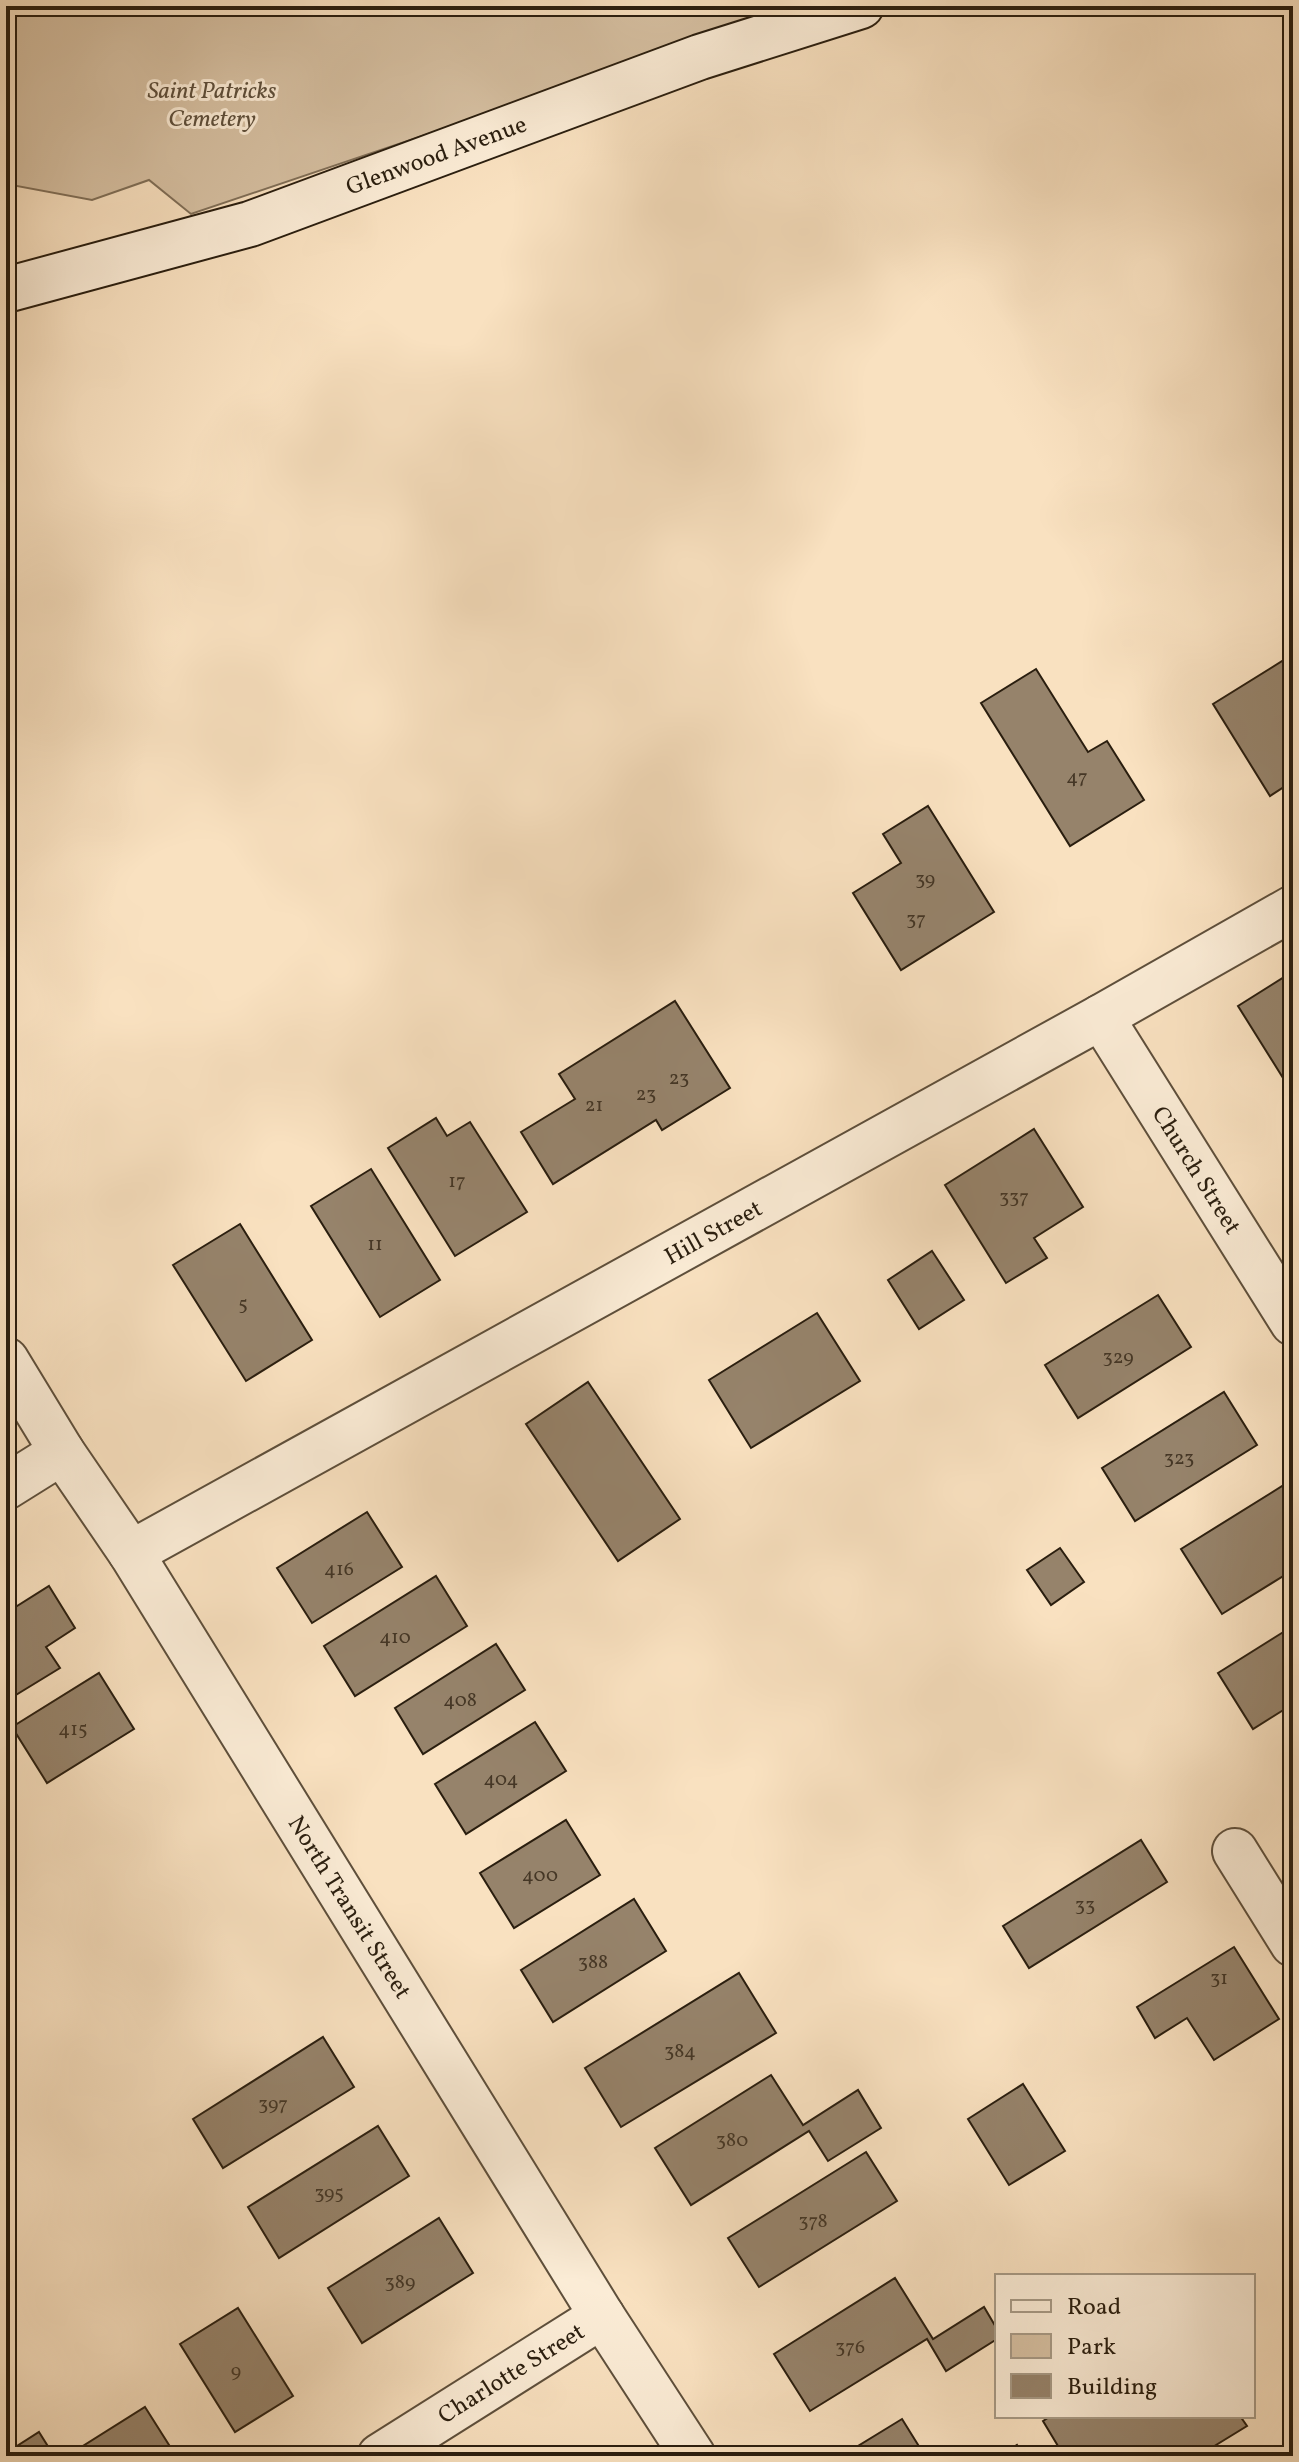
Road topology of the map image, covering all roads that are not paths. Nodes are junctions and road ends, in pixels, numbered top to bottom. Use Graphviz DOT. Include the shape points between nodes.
graph roads {
  1 [pos="861,6"];
  2 [pos="6,290"];
  3 [pos="1293,908"];
  4 [pos="1101,1017"];
  5 [pos="1293,1323"];
  6 [pos="12,1383"];
  7 [pos="62,1452"];
  8 [pos="6,1487"];
  9 [pos="131,1553"];
  10 [pos="1235,1851"];
  11 [pos="1293,1944"];
  12 [pos="602,2316"];
  13 [pos="380,2456"];
  14 [pos="693,2456"];
  1 -- 2 [label="street, Glenwood Avenue" via="700,57 250,224"];
  3 -- 4 [label="street, Hill Street"];
  4 -- 5 [label="street, Church Street"];
  4 -- 9 [label="street, Hill Street"];
  6 -- 7 [label="street, North Transit Street"];
  7 -- 8 [label="street"];
  7 -- 9 [label="street, North Transit Street"];
  9 -- 12 [label="street, North Transit Street"];
  10 -- 11 [label="street"];
  12 -- 13 [label="street, Charlotte Street"];
  12 -- 14 [label="street, North Transit Street"];
}
